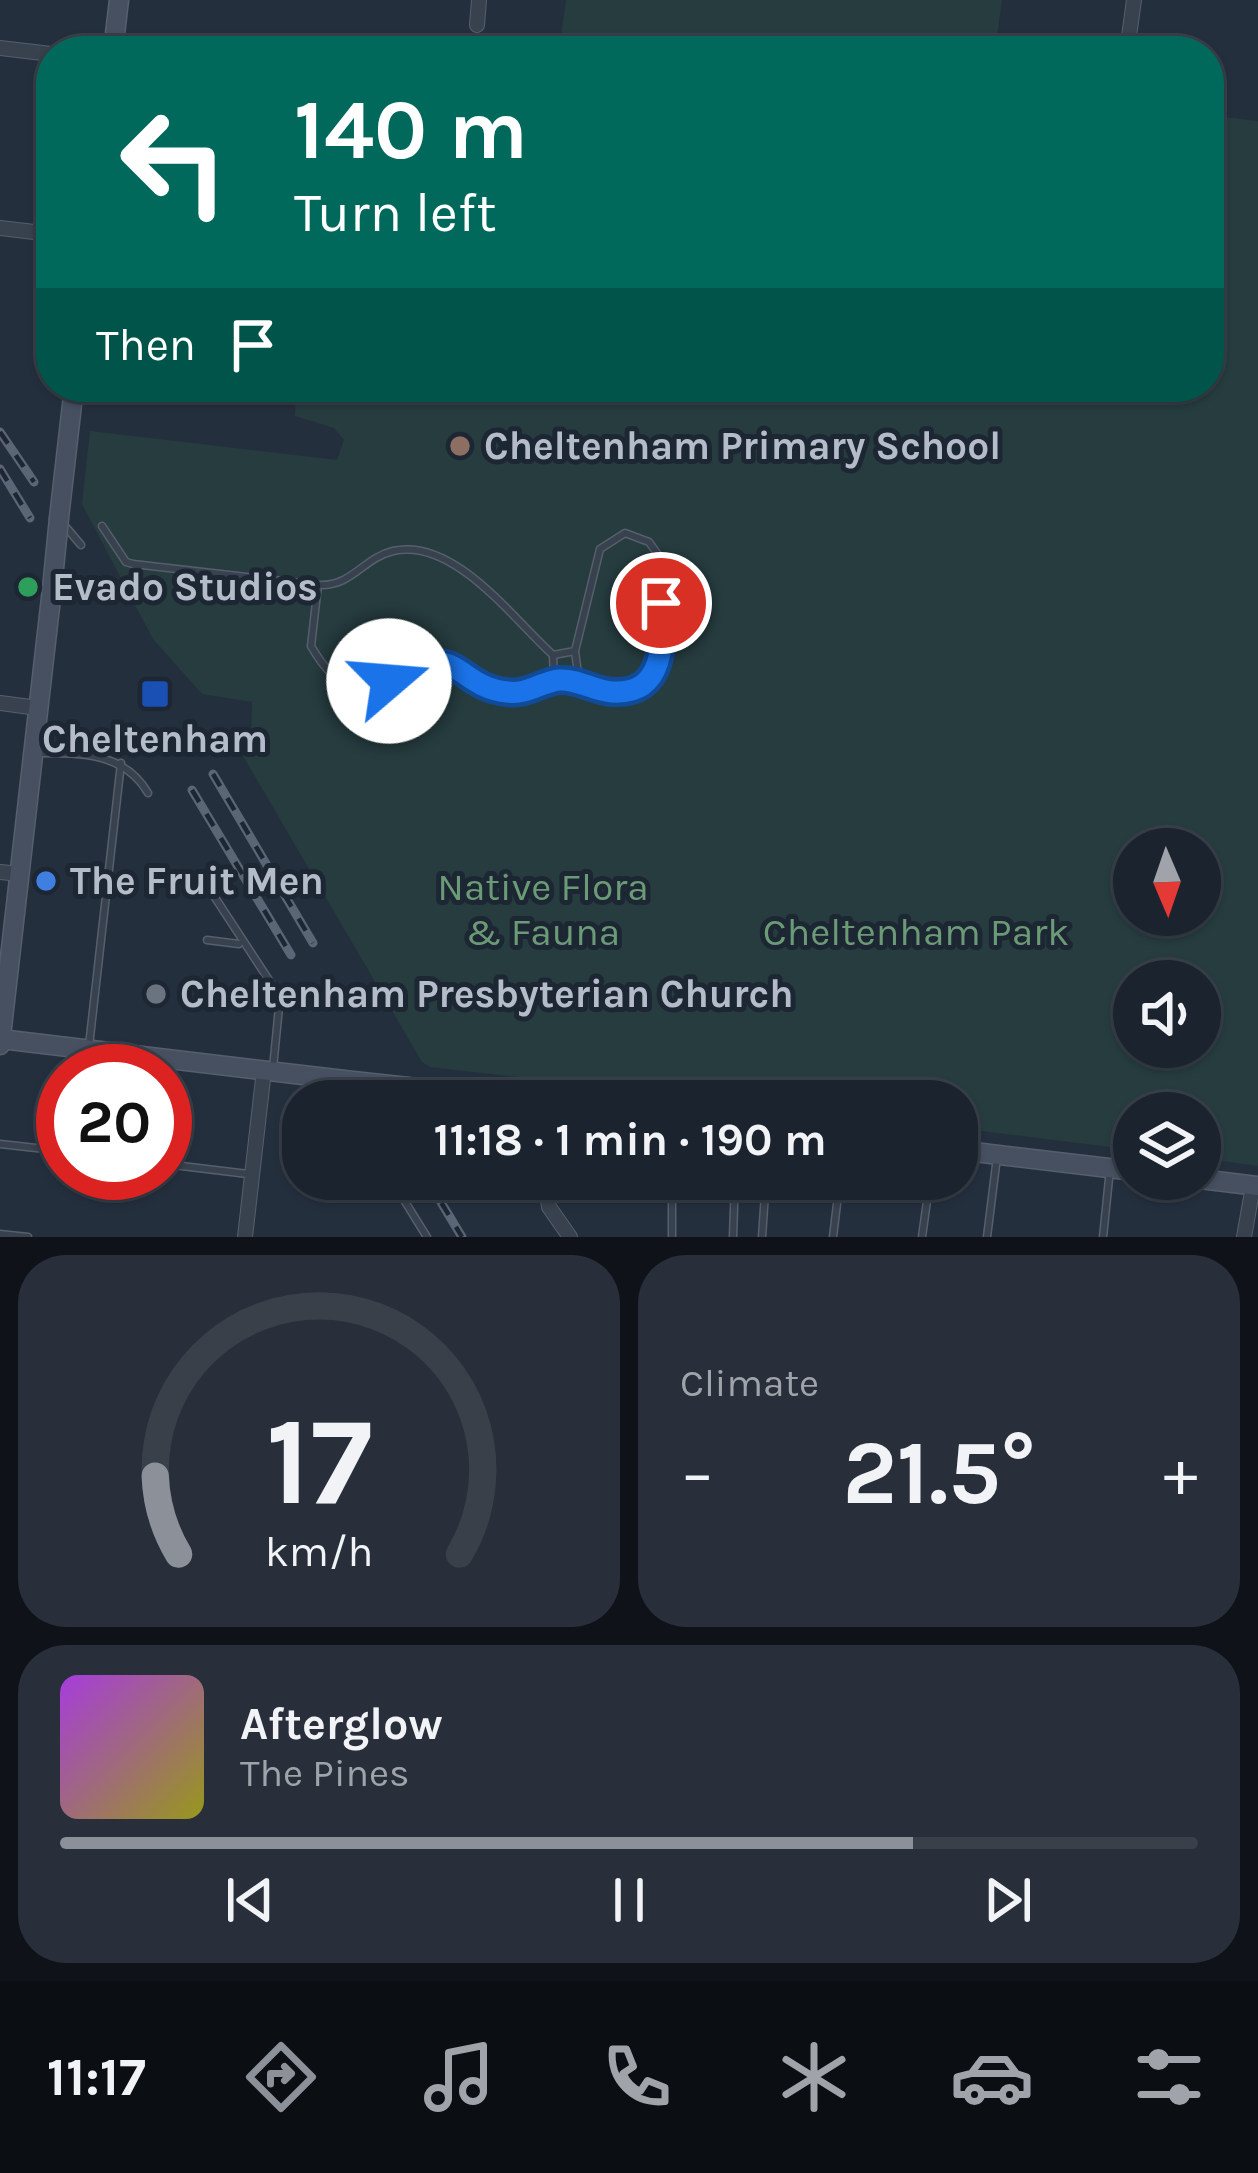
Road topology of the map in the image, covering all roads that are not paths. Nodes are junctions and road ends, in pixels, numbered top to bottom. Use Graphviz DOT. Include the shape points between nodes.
graph roads {
  1 [pos="119,0"];
  2 [pos="479,0"];
  3 [pos="1133,0"];
  4 [pos="476,25"];
  5 [pos="115,36"];
  6 [pos="1129,36"];
  7 [pos="0,48"];
  8 [pos="36,52"];
  9 [pos="0,227"];
  10 [pos="36,231"];
  11 [pos="72,402"];
  12 [pos="58,518"];
  13 [pos="102,526"];
  14 [pos="81,545"];
  15 [pos="318,585"];
  16 [pos="575,651"];
  17 [pos="553,655"];
  18 [pos="554,680"];
  19 [pos="579,681"];
  20 [pos="0,703"];
  21 [pos="38,708"];
  22 [pos="33,753"];
  23 [pos="121,763"];
  24 [pos="148,793"];
  25 [pos="10,873"];
  26 [pos="212,893"];
  27 [pos="207,940"];
  28 [pos="243,944"];
  29 [pos="0,1041"];
  30 [pos="36,1044"];
  31 [pos="90,1044"];
  32 [pos="192,1061"];
  33 [pos="268,1070"];
  34 [pos="335,1079"];
  35 [pos="344,1080"];
  36 [pos="0,1144"];
  37 [pos="36,1148"];
  38 [pos="978,1153"];
  39 [pos="998,1155"];
  40 [pos="192,1167"];
  41 [pos="1110,1168"];
  42 [pos="1113,1168"];
  43 [pos="252,1174"];
  44 [pos="1221,1182"];
  45 [pos="1252,1186"];
  46 [pos="405,1200"];
  47 [pos="548,1200"];
  48 [pos="673,1200"];
  49 [pos="734,1200"];
  50 [pos="765,1200"];
  51 [pos="838,1200"];
  52 [pos="928,1200"];
  53 [pos="0,1234"];
  54 [pos="1244,1235"];
  55 [pos="28,1237"];
  56 [pos="245,1237"];
  57 [pos="427,1237"];
  58 [pos="570,1237"];
  59 [pos="672,1237"];
  60 [pos="733,1237"];
  61 [pos="762,1237"];
  62 [pos="833,1237"];
  63 [pos="922,1237"];
  64 [pos="987,1237"];
  65 [pos="1103,1237"];
  1 -- 5 [label="street"];
  2 -- 4 [label="street"];
  3 -- 6 [label="street"];
  7 -- 8 [label="street"];
  9 -- 10 [label="street"];
  11 -- 12 [label="street"];
  12 -- 14 [label="lane"];
  12 -- 21 [label="street, bridge"];
  13 -- 15 [label="lane" via="133,564"];
  15 -- 17 [label="lane" via="339,585 393,551 448,559"];
  15 -- 18 [label="lane" via="310,646 344,685 368,688 445,663 511,693"];
  16 -- 17 [label="lane"];
  16 -- 19 [label="lane"];
  16 -- 19 [label="lane" via="600,549 626,532 649,542 659,556 664,650 655,674 631,691"];
  17 -- 18 [label="lane"];
  18 -- 19 [label="lane"];
  20 -- 21 [label="street"];
  21 -- 22 [label="street"];
  22 -- 23 [label="lane"];
  22 -- 25 [label="street"];
  23 -- 24 [label="lane"];
  23 -- 31 [label="lane"];
  25 -- 29 [label="street"];
  26 -- 28 [label="lane"];
  27 -- 28 [label="lane"];
  28 -- 33 [label="lane" via="280,997"];
  29 -- 30 [label="street"];
  32 -- 33 [label="street"];
  33 -- 34 [label="street"];
  33 -- 43 [label="street"];
  34 -- 35 [label="street, bridge"];
  36 -- 37 [label="lane"];
  38 -- 39 [label="street"];
  39 -- 41 [label="street"];
  39 -- 64 [label="lane"];
  40 -- 43 [label="lane"];
  41 -- 42 [label="street"];
  41 -- 65 [label="lane"];
  43 -- 56 [label="street"];
  44 -- 45 [label="street"];
  45 -- 54 [label="street"];
  46 -- 57 [label="lane"];
  47 -- 58 [label="street"];
  48 -- 59 [label="lane"];
  49 -- 60 [label="lane"];
  50 -- 61 [label="lane"];
  51 -- 62 [label="lane"];
  52 -- 63 [label="lane"];
  53 -- 55 [label="lane"];
}
